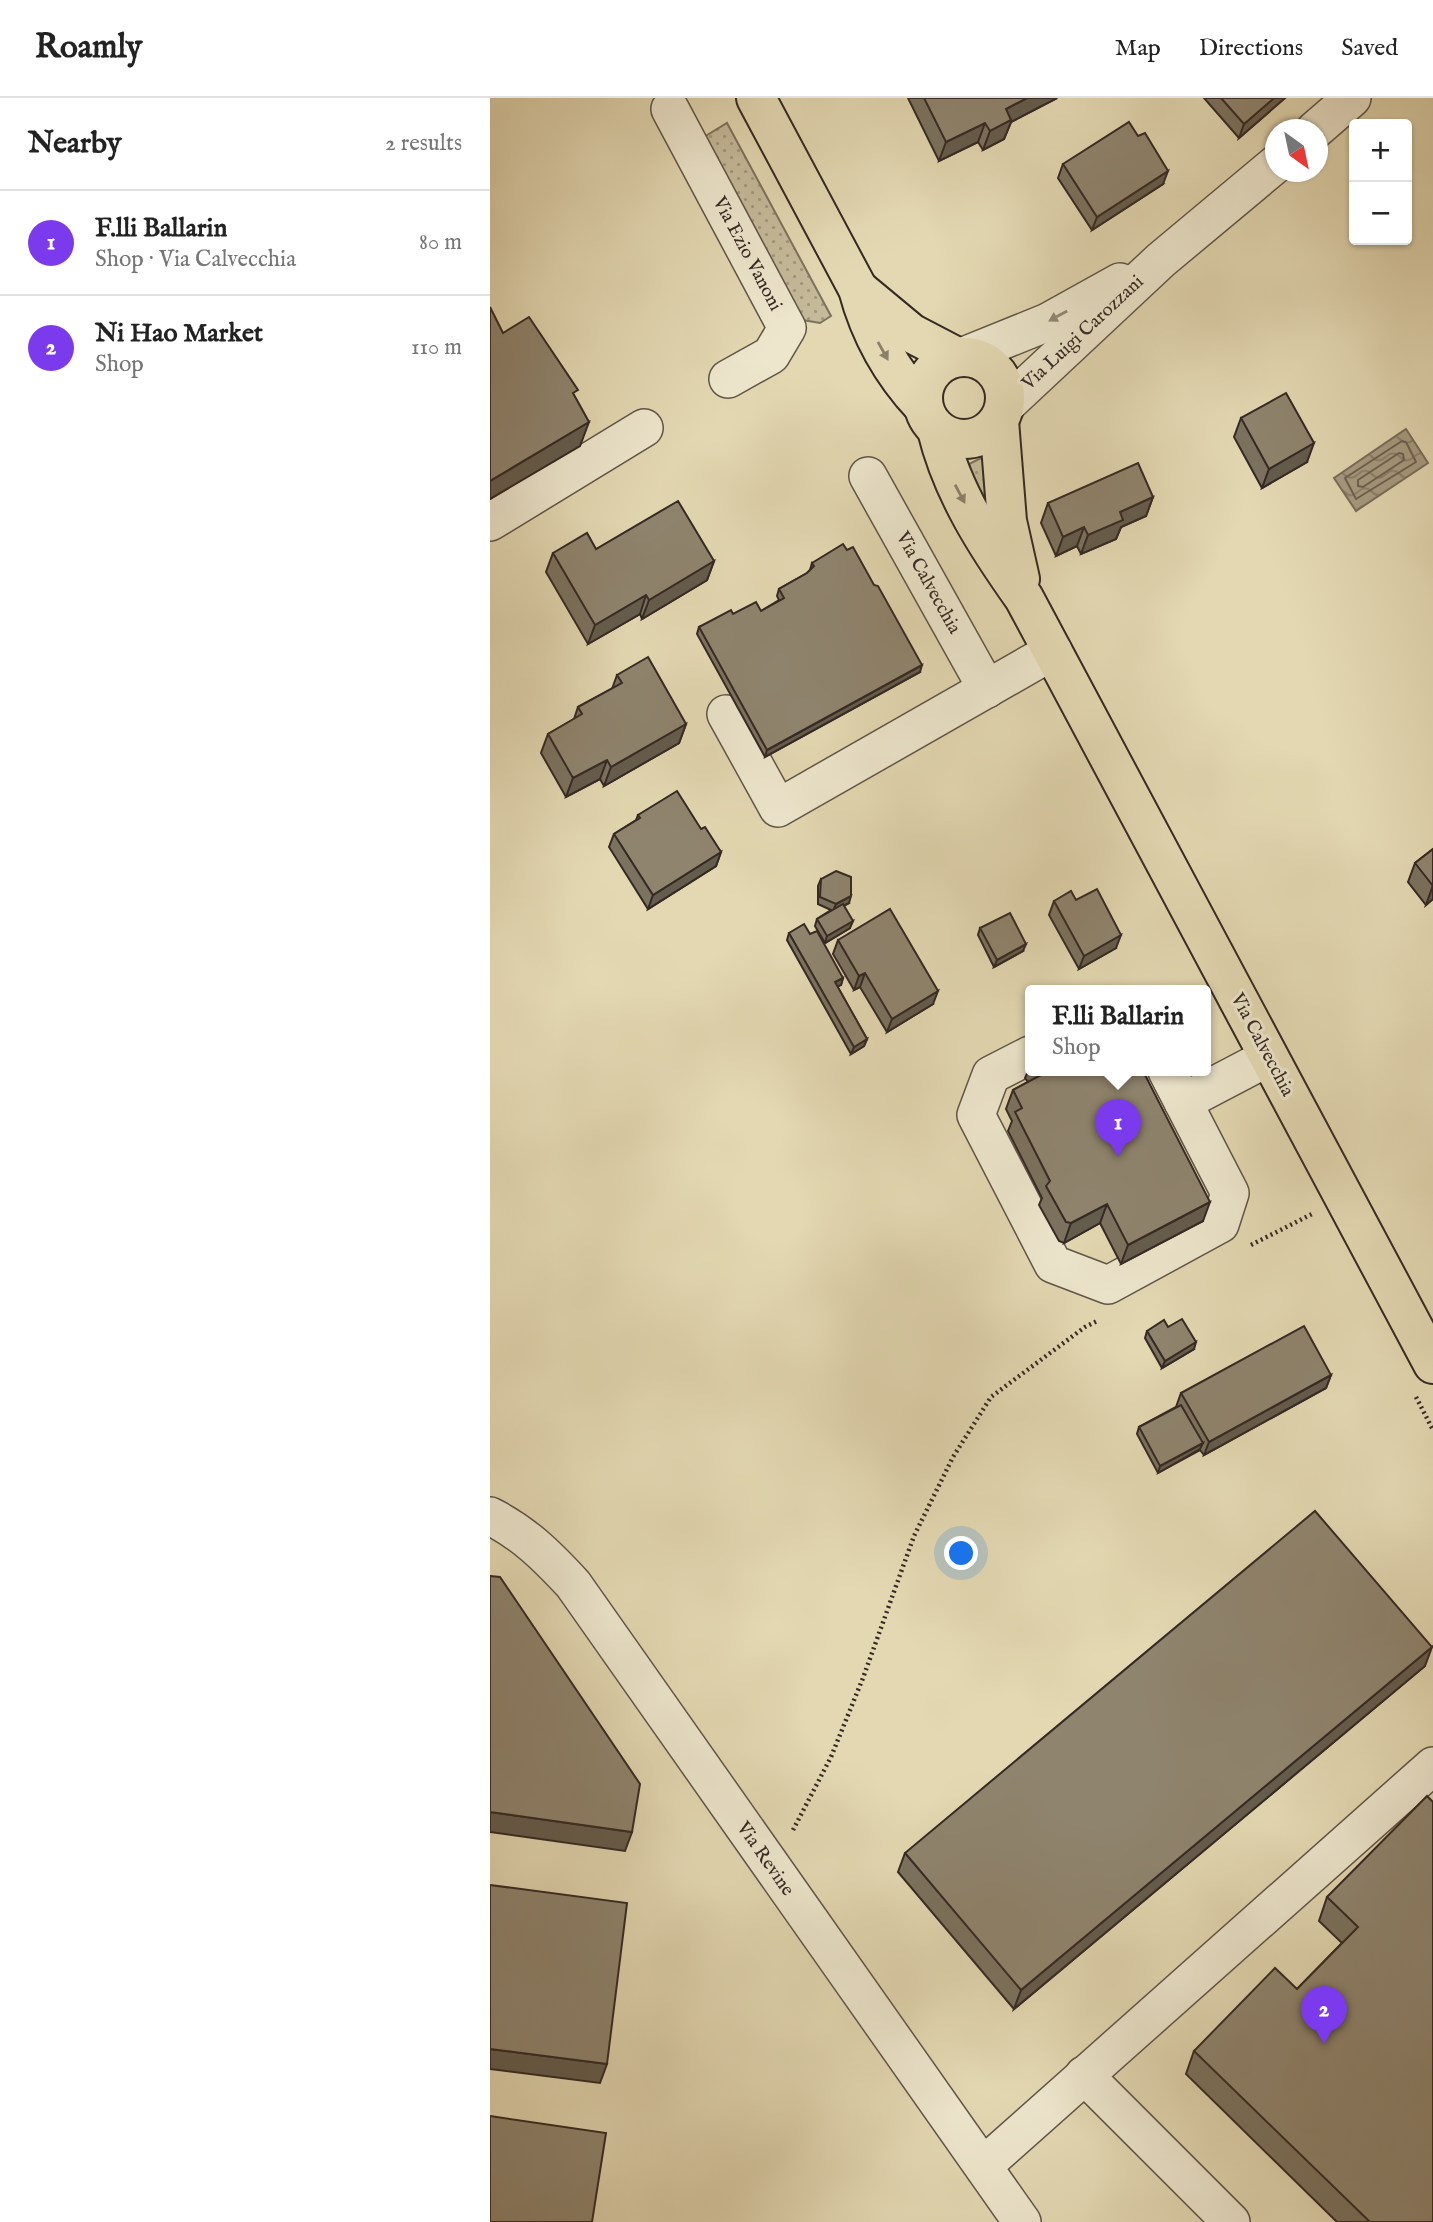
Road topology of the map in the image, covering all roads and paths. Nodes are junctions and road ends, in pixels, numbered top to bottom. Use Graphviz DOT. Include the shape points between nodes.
graph roads {
  1 [pos="756,98"];
  2 [pos="1352,98"];
  3 [pos="674,102"];
  4 [pos="1328,119"];
  5 [pos="1265,173"];
  6 [pos="1161,260"];
  7 [pos="858,289"];
  8 [pos="961,357"];
  9 [pos="728,379"];
  10 [pos="1002,413"];
  11 [pos="930,418"];
  12 [pos="644,428"];
  13 [pos="868,476"];
  14 [pos="490,522"];
  15 [pos="1024,598"];
  16 [pos="1053,651"];
  17 [pos="987,689"];
  18 [pos="726,714"];
  19 [pos="1269,1057"];
  20 [pos="1025,1058"];
  21 [pos="1209,1076"];
  22 [pos="1211,1076"];
  23 [pos="1175,1087"];
  24 [pos="1344,1199"];
  25 [pos="1243,1249"];
  26 [pos="1109,1315"];
  27 [pos="1433,1364"];
  28 [pos="490,1516"];
  29 [pos="1429,1777"];
  30 [pos="771,1867"];
  31 [pos="1084,2076"];
  32 [pos="983,2166"];
  33 [pos="1022,2222"];
  34 [pos="1231,2222"];
  1 -- 7 [label="main road, Via Calvecchia"];
  2 -- 4 [label="street"];
  3 -- 9 [label="street, Via Ezio Vanoni" via="787,328 771,355"];
  5 -- 6 [label="street, Via Luigi Carozzani"];
  6 -- 8 [label="street, Via Luigi Carozzani, one-way" via="1048,322"];
  6 -- 10 [label="street, Via Luigi Carozzani"];
  7 -- 8 [label="main road, Via Calvecchia" via="911,333"];
  7 -- 11 [label="main road, Via Calvecchia, one-way" via="867,322 900,381"];
  8 -- 10 [label="main road" via="976,358 996,372 1005,394"];
  8 -- 11 [label="main road" via="934,369 926,381"];
  10 -- 11 [label="main road" via="977,437 963,440"];
  10 -- 15 [label="main road, Via Calvecchia" via="1007,521"];
  11 -- 15 [label="main road, Via Calvecchia, one-way" via="946,468 992,553"];
  12 -- 14 [label="street"];
  13 -- 17 [label="street, Via Calvecchia"];
  15 -- 16 [label="main road, Via Calvecchia"];
  16 -- 17 [label="street"];
  16 -- 19 [label="main road, Via Calvecchia"];
  17 -- 18 [label="street" via="778,808"];
  19 -- 22 [label="street"];
  19 -- 24 [label="main road, Via Calvecchia"];
  20 -- 23 [label="street" via="991,1075 976,1115 1053,1264 1108,1285 1220,1224 1230,1194"];
  21 -- 23 [label="street"];
  24 -- 25 [label="path"];
  24 -- 27 [label="main road, Via Calvecchia"];
  26 -- 30 [label="path" via="1085,1327 991,1397 953,1457 914,1536 831,1757"];
  28 -- 30 [label="street, Via Revine" via="517,1530 573,1584"];
  29 -- 31 [label="street"];
  30 -- 32 [label="street, Via Revine"];
  31 -- 32 [label="street"];
  31 -- 34 [label="street"];
  32 -- 33 [label="street, Via Revine"];
}
